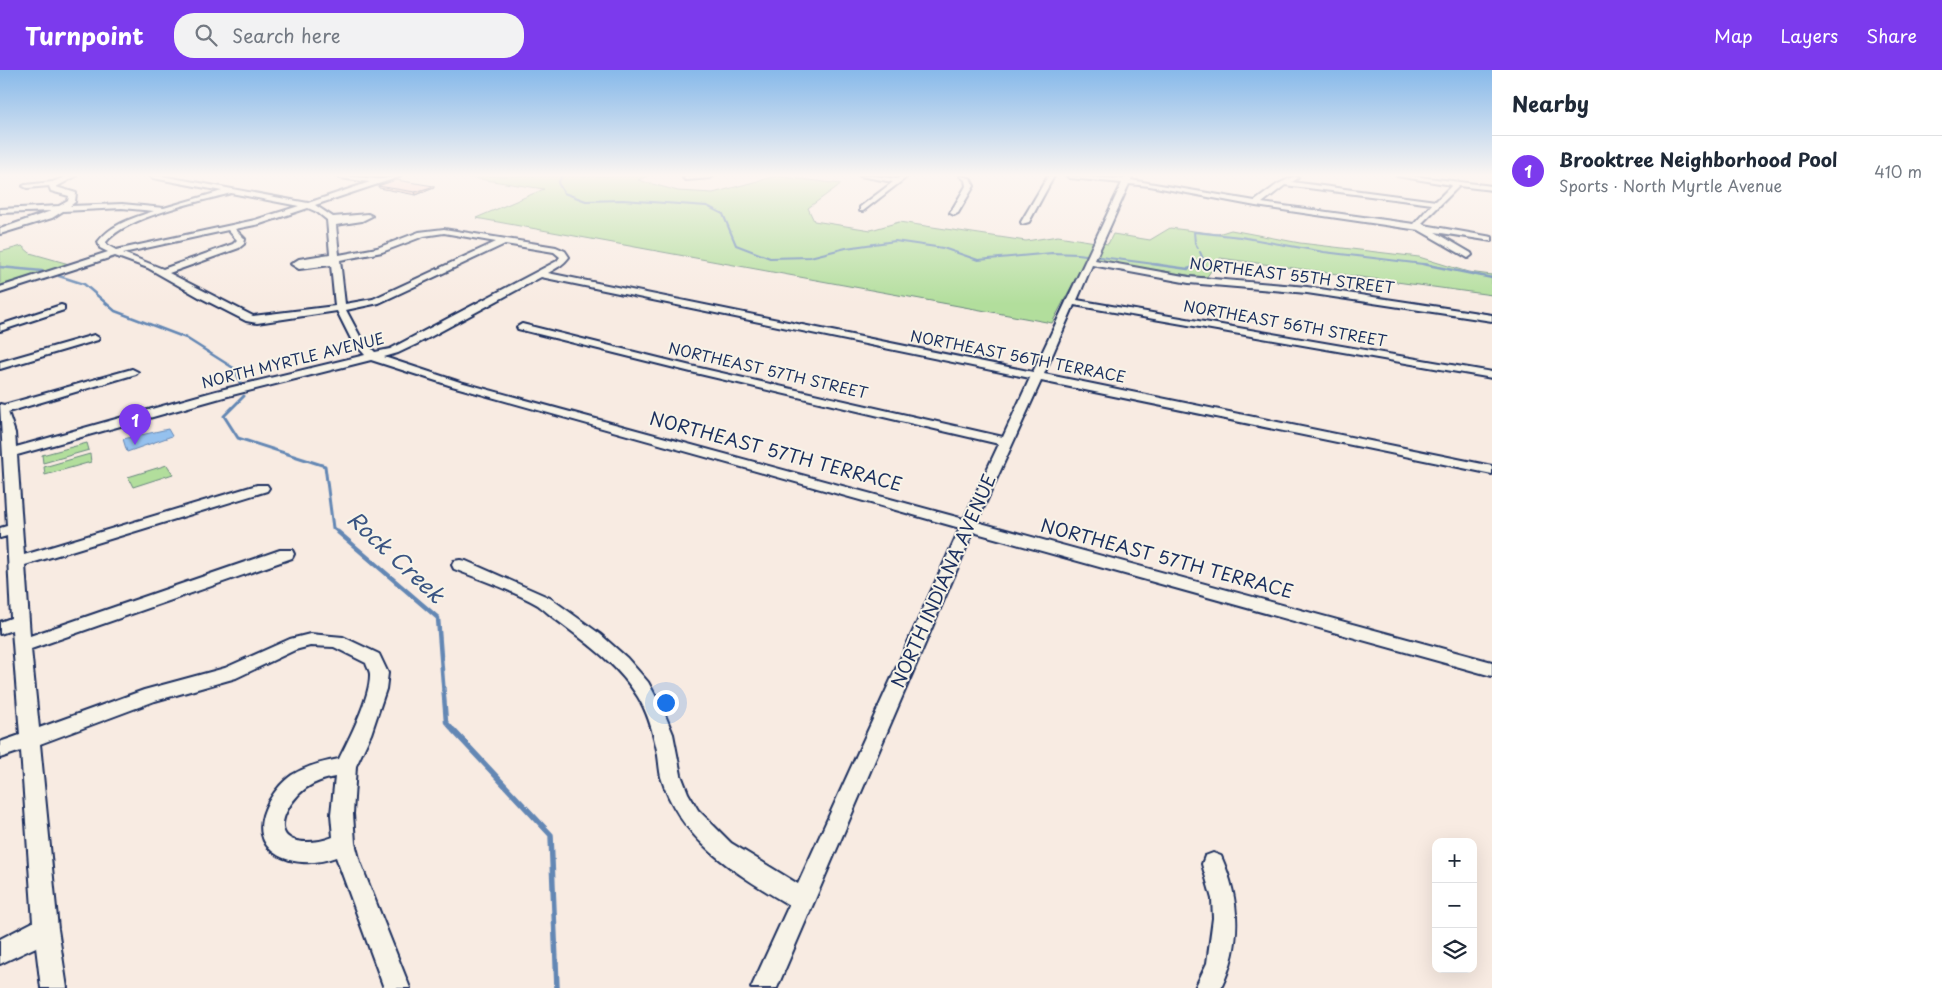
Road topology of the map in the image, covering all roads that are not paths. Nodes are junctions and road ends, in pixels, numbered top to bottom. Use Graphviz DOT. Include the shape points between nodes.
graph roads {
  1 [pos="42,219"];
  2 [pos="139,219"];
  3 [pos="265,219"];
  4 [pos="329,219"];
  5 [pos="1027,219"];
  6 [pos="1110,219"];
  7 [pos="1366,219"];
  8 [pos="1422,219"];
  9 [pos="1025,222"];
  10 [pos="1419,226"];
  11 [pos="231,229"];
  12 [pos="0,232"];
  13 [pos="1492,239"];
  14 [pos="505,241"];
  15 [pos="115,253"];
  16 [pos="1468,256"];
  17 [pos="1092,258"];
  18 [pos="335,259"];
  19 [pos="163,272"];
  20 [pos="538,274"];
  21 [pos="0,290"];
  22 [pos="1072,302"];
  23 [pos="61,308"];
  24 [pos="340,308"];
  25 [pos="1492,318"];
  26 [pos="0,328"];
  27 [pos="522,328"];
  28 [pos="94,338"];
  29 [pos="373,357"];
  30 [pos="0,366"];
  31 [pos="132,372"];
  32 [pos="1492,375"];
  33 [pos="1038,376"];
  34 [pos="2,415"];
  35 [pos="1007,442"];
  36 [pos="10,453"];
  37 [pos="1492,470"];
  38 [pos="262,488"];
  39 [pos="969,524"];
  40 [pos="7,531"];
  41 [pos="286,554"];
  42 [pos="17,562"];
  43 [pos="460,565"];
  44 [pos="20,621"];
  45 [pos="0,628"];
  46 [pos="23,645"];
  47 [pos="1492,669"];
  48 [pos="31,738"];
  49 [pos="0,750"];
  50 [pos="346,766"];
  51 [pos="344,843"];
  52 [pos="1213,864"];
  53 [pos="803,900"];
  54 [pos="46,929"];
  55 [pos="0,952"];
  56 [pos="54,988"];
  57 [pos="397,988"];
  58 [pos="764,988"];
  59 [pos="1208,988"];
  1 -- 12 [label="street"];
  2 -- 15 [label="street" via="106,234 103,246"];
  3 -- 11 [label="street"];
  4 -- 18 [label="street, NORTHEAST 57TH TERRACE"];
  5 -- 9 [label="street"];
  6 -- 17 [label="street, NORTH INDIANA AVENUE"];
  7 -- 10 [label="street"];
  8 -- 10 [label="street"];
  10 -- 13 [label="street"];
  10 -- 16 [label="street"];
  11 -- 15 [label="street"];
  11 -- 19 [label="street" via="242,242 236,246"];
  14 -- 18 [label="street" via="452,231 433,232 379,250"];
  14 -- 20 [label="street, NORTH MYRTLE AVENUE" via="562,252 565,257 560,263"];
  14 -- 24 [label="street" via="380,299"];
  15 -- 19 [label="street"];
  15 -- 21 [label="street"];
  17 -- 22 [label="street, NORTH INDIANA AVENUE"];
  17 -- 25 [label="street, NORTHEAST 55TH STREET" via="1189,280 1278,286"];
  18 -- 24 [label="street, NORTHEAST 57TH TERRACE"];
  19 -- 24 [label="street" via="250,319"];
  20 -- 29 [label="street, NORTH MYRTLE AVENUE" via="415,342"];
  20 -- 33 [label="street, NORTHEAST 56TH TERRACE"];
  22 -- 32 [label="street, NORTHEAST 56TH STREET"];
  22 -- 33 [label="street, NORTH INDIANA AVENUE"];
  23 -- 26 [label="street"];
  24 -- 29 [label="street, NORTHEAST 57TH TERRACE" via="356,339"];
  27 -- 35 [label="street, NORTHEAST 57TH STREET"];
  28 -- 30 [label="street"];
  29 -- 36 [label="street, NORTH MYRTLE AVENUE" via="220,394"];
  29 -- 39 [label="street, NORTHEAST 57TH TERRACE" via="456,384"];
  31 -- 34 [label="street"];
  33 -- 35 [label="street, NORTH INDIANA AVENUE"];
  33 -- 37 [label="street, NORTHEAST 56TH TERRACE"];
  34 -- 36 [label="street" via="9,433"];
  35 -- 39 [label="street, NORTH INDIANA AVENUE"];
  36 -- 40 [label="street"];
  38 -- 42 [label="street"];
  39 -- 47 [label="street, NORTHEAST 57TH TERRACE"];
  39 -- 53 [label="street, NORTH INDIANA AVENUE"];
  40 -- 42 [label="street"];
  41 -- 46 [label="street"];
  42 -- 44 [label="street"];
  43 -- 53 [label="street" via="541,600 623,665 658,719 671,776 690,815 733,858"];
  44 -- 45 [label="street"];
  44 -- 46 [label="street"];
  46 -- 48 [label="street"];
  48 -- 49 [label="street"];
  48 -- 50 [label="street" via="151,695 230,673 290,645 329,640 373,659 380,673 361,734"];
  48 -- 54 [label="street"];
  50 -- 51 [label="street" via="342,814"];
  50 -- 51 [label="street" via="322,769 298,781 280,799 271,820 271,830 279,845 297,852 320,852"];
  51 -- 57 [label="street"];
  52 -- 59 [label="street" via="1224,899 1225,918 1219,965"];
  53 -- 58 [label="street, NORTH INDIANA AVENUE"];
  54 -- 55 [label="street"];
  54 -- 56 [label="street"];
}
